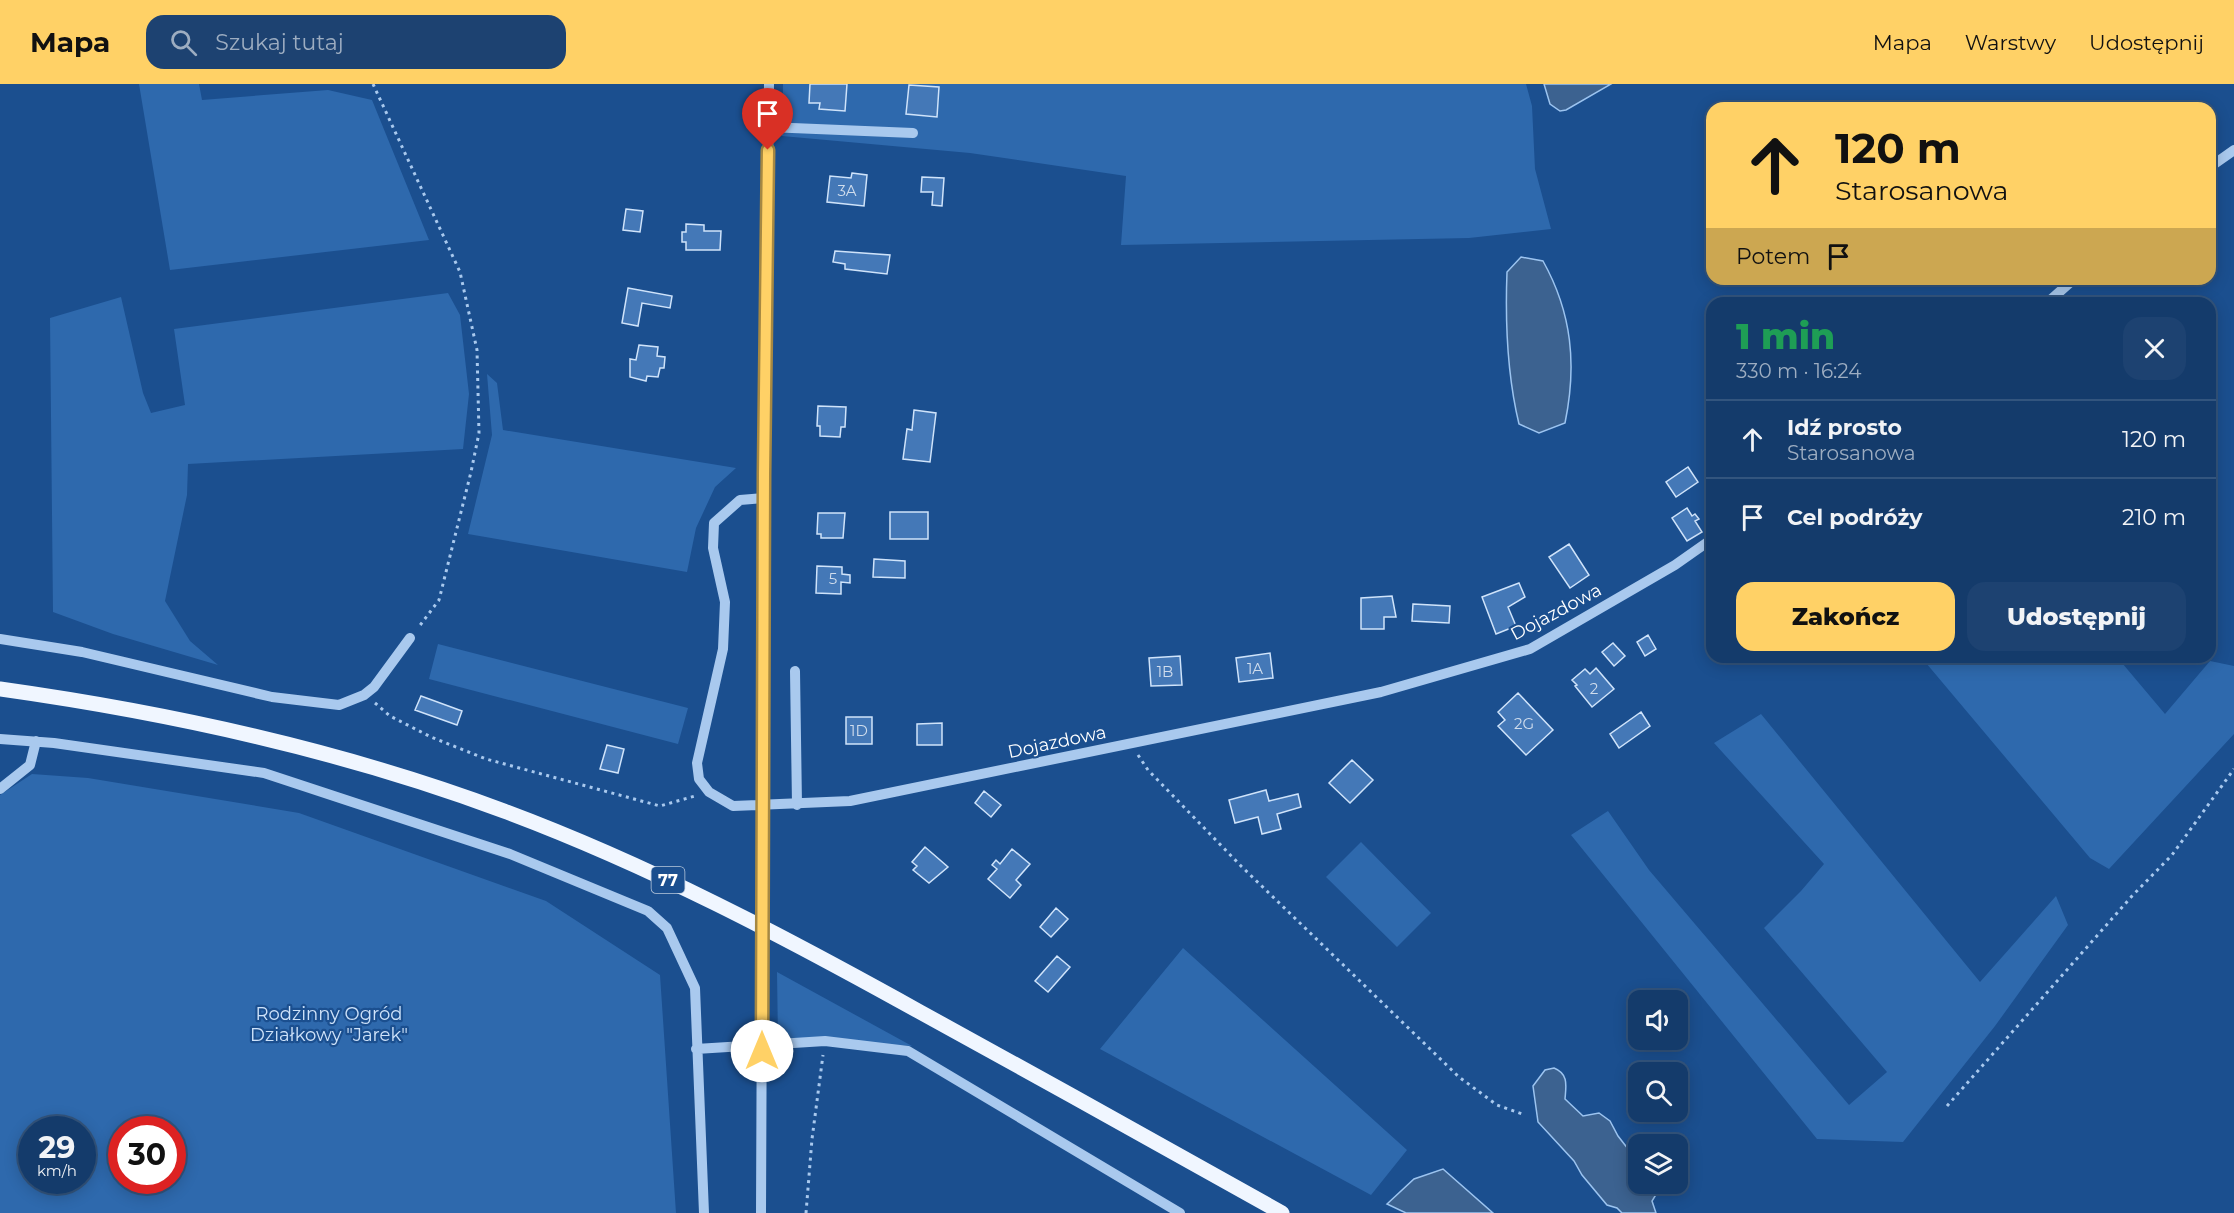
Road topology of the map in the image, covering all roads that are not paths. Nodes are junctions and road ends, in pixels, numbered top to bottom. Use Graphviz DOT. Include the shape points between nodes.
graph roads {
  1 [pos="769,84"];
  2 [pos="768,127"];
  3 [pos="913,133"];
  4 [pos="2234,150"];
  5 [pos="2216,163"];
  6 [pos="2067,285"];
  7 [pos="2054,297"];
  8 [pos="764,498"];
  9 [pos="1706,543"];
  10 [pos="410,638"];
  11 [pos="0,639"];
  12 [pos="795,671"];
  13 [pos="0,689"];
  14 [pos="0,739"];
  15 [pos="36,741"];
  16 [pos="0,789"];
  17 [pos="797,805"];
  18 [pos="696,1049"];
  19 [pos="704,1213"];
  20 [pos="761,1213"];
  21 [pos="1180,1213"];
  22 [pos="1282,1213"];
  1 -- 2 [label="street"];
  2 -- 3 [label="street"];
  2 -- 8 [label="street"];
  4 -- 5 [label="street"];
  6 -- 7 [label="street"];
  8 -- 17 [label="street, Dojazdowa" via="740,500 714,523 713,548 725,602 723,649 697,763 699,779 709,792 734,806"];
  8 -- 20 [label="street"];
  9 -- 17 [label="street, Dojazdowa" via="1530,649 1381,692 850,801"];
  10 -- 11 [label="street" via="374,687 339,705 272,697 82,652"];
  12 -- 17 [label="street"];
  13 -- 22 [label="main road, 77" via="123,708 291,744 502,810 591,846 801,946"];
  14 -- 15 [label="street"];
  15 -- 16 [label="street" via="30,765"];
  15 -- 18 [label="street" via="264,773 510,854 648,911 667,928 695,988"];
  18 -- 19 [label="street"];
  18 -- 21 [label="street" via="825,1041 908,1051"];
}
